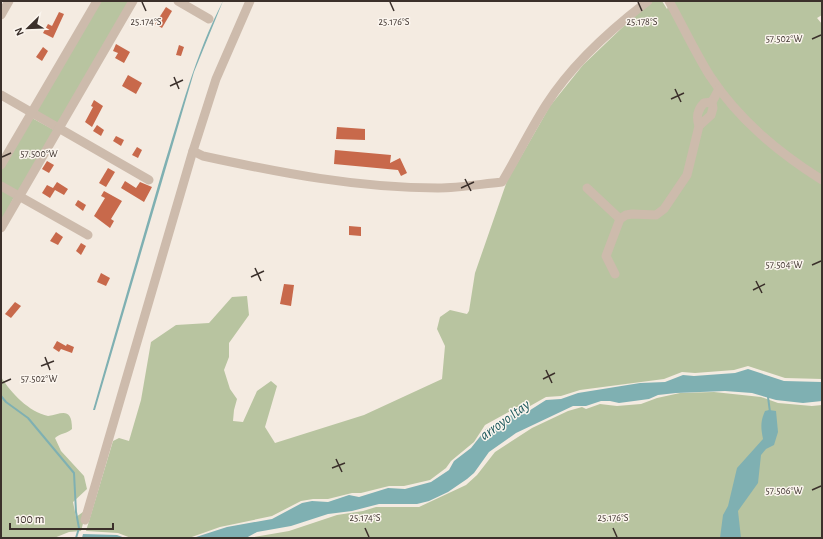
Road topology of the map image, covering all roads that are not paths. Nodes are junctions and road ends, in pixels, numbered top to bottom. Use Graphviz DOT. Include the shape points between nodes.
graph roads {
  1 [pos="9,1"];
  2 [pos="97,1"];
  3 [pos="134,1"];
  4 [pos="178,1"];
  5 [pos="250,1"];
  6 [pos="648,1"];
  7 [pos="669,1"];
  8 [pos="1,15"];
  9 [pos="209,19"];
  10 [pos="720,89"];
  11 [pos="1,95"];
  12 [pos="712,102"];
  13 [pos="32,113"];
  14 [pos="699,126"];
  15 [pos="59,128"];
  16 [pos="193,151"];
  17 [pos="1,165"];
  18 [pos="149,180"];
  19 [pos="822,180"];
  20 [pos="1,186"];
  21 [pos="587,188"];
  22 [pos="19,197"];
  23 [pos="620,220"];
  24 [pos="1,228"];
  25 [pos="88,236"];
  26 [pos="615,274"];
  27 [pos="85,520"];
  1 -- 8 [label="street"];
  2 -- 13 [label="street"];
  3 -- 15 [label="street"];
  4 -- 9 [label="street"];
  5 -- 16 [label="street" via="216,79"];
  6 -- 16 [label="street" via="605,38 566,78 546,105 502,182 439,188 365,185 283,174 203,156"];
  7 -- 10 [label="street" via="699,57"];
  10 -- 12 [label="street"];
  10 -- 19 [label="street" via="761,136"];
  11 -- 13 [label="street"];
  12 -- 14 [label="street" via="714,108 711,115"];
  12 -- 14 [label="street" via="701,106 697,116"];
  13 -- 15 [label="street"];
  13 -- 17 [label="street"];
  14 -- 23 [label="street" via="688,174 664,209 656,215 632,214"];
  15 -- 18 [label="street"];
  15 -- 22 [label="street"];
  16 -- 27 [label="street"];
  20 -- 22 [label="street"];
  21 -- 23 [label="street"];
  22 -- 24 [label="street"];
  22 -- 25 [label="street"];
  23 -- 26 [label="street" via="606,256"];
}
